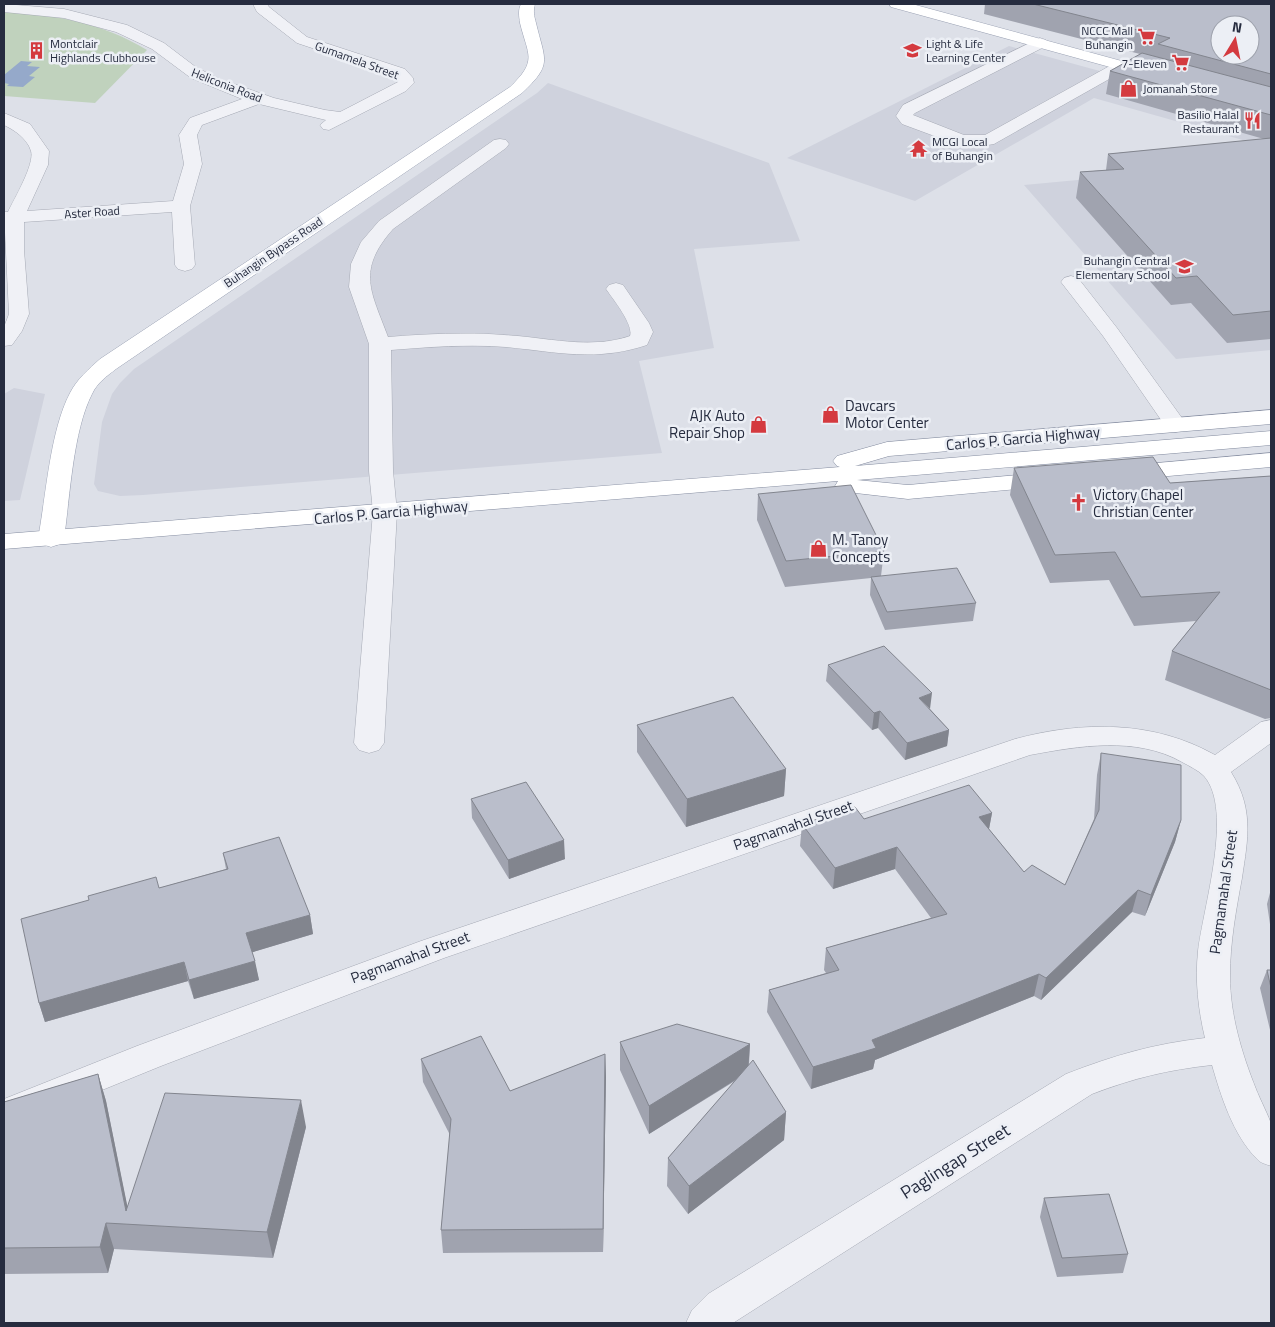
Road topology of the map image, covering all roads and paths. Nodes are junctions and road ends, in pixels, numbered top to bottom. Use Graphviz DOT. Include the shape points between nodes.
graph roads {
  1 [pos="260,4"];
  2 [pos="528,4"];
  3 [pos="896,4"];
  4 [pos="4,8"];
  5 [pos="1040,43"];
  6 [pos="1122,66"];
  7 [pos="1169,78"];
  8 [pos="260,98"];
  9 [pos="4,118"];
  10 [pos="336,122"];
  11 [pos="500,144"];
  12 [pos="181,206"];
  13 [pos="9,218"];
  14 [pos="185,265"];
  15 [pos="1071,282"];
  16 [pos="616,289"];
  17 [pos="4,340"];
  18 [pos="380,344"];
  19 [pos="1271,417"];
  20 [pos="1176,425"];
  21 [pos="1271,438"];
  22 [pos="1271,460"];
  23 [pos="1104,475"];
  24 [pos="1075,477"];
  25 [pos="778,479"];
  26 [pos="385,512"];
  27 [pos="51,539"];
  28 [pos="4,542"];
  29 [pos="1271,729"];
  30 [pos="369,743"];
  31 [pos="1215,769"];
  32 [pos="1226,1049"];
  33 [pos="4,1115"];
  34 [pos="1271,1150"];
  35 [pos="706,1323"];
  1 -- 10 [label="street, Gumamela Street" via="302,40 399,72 405,78 406,83 400,88"];
  2 -- 27 [label="main road, Buhangin Bypass Road" via="526,15 538,61 535,70 516,90 108,364 91,379 81,393 69,424"];
  3 -- 5 [label="main road"];
  4 -- 8 [label="street, Heliconia Road" via="79,16 121,29 158,46 185,69"];
  5 -- 6 [label="main road"];
  5 -- 6 [label="street" via="914,107 904,116 962,140 988,140"];
  6 -- 7 [label="main road"];
  8 -- 10 [label="street, Heliconia Road"];
  8 -- 12 [label="street" via="196,122 188,135 193,164"];
  9 -- 13 [label="street" via="24,128 40,151 39,165"];
  11 -- 18 [label="street" via="386,225 371,242 361,264 359,287"];
  12 -- 13 [label="street, Aster Road"];
  12 -- 14 [label="street"];
  13 -- 17 [label="street" via="19,314 15,327"];
  15 -- 20 [label="street"];
  16 -- 18 [label="street" via="642,332 639,340 627,345 606,349 446,339"];
  18 -- 26 [label="street" via="381,472"];
  19 -- 20 [label="main road, Carlos P. Garcia Highway"];
  20 -- 25 [label="main road, Carlos P. Garcia Highway" via="887,449"];
  21 -- 25 [label="main road, Carlos P. Garcia Highway"];
  22 -- 23 [label="main road"];
  24 -- 25 [label="main road, Carlos P. Garcia Highway" via="908,492"];
  25 -- 26 [label="main road, Carlos P. Garcia Highway"];
  26 -- 27 [label="main road, Carlos P. Garcia Highway"];
  26 -- 30 [label="street"];
  27 -- 28 [label="main road, Carlos P. Garcia Highway"];
  29 -- 31 [label="street"];
  31 -- 32 [label="street, Pagmamahal Street" via="1227,791 1232,814 1233,840 1215,945 1213,979 1216,1009"];
  31 -- 33 [label="street, Pagmamahal Street" via="1192,754 1163,743 1131,737 1092,736 1025,746 359,975"];
  32 -- 34 [label="street, Pagmamahal Street" via="1251,1120"];
  32 -- 35 [label="street, Paglingap Street" via="1170,1056 1123,1067 1079,1084 722,1307"];
}
